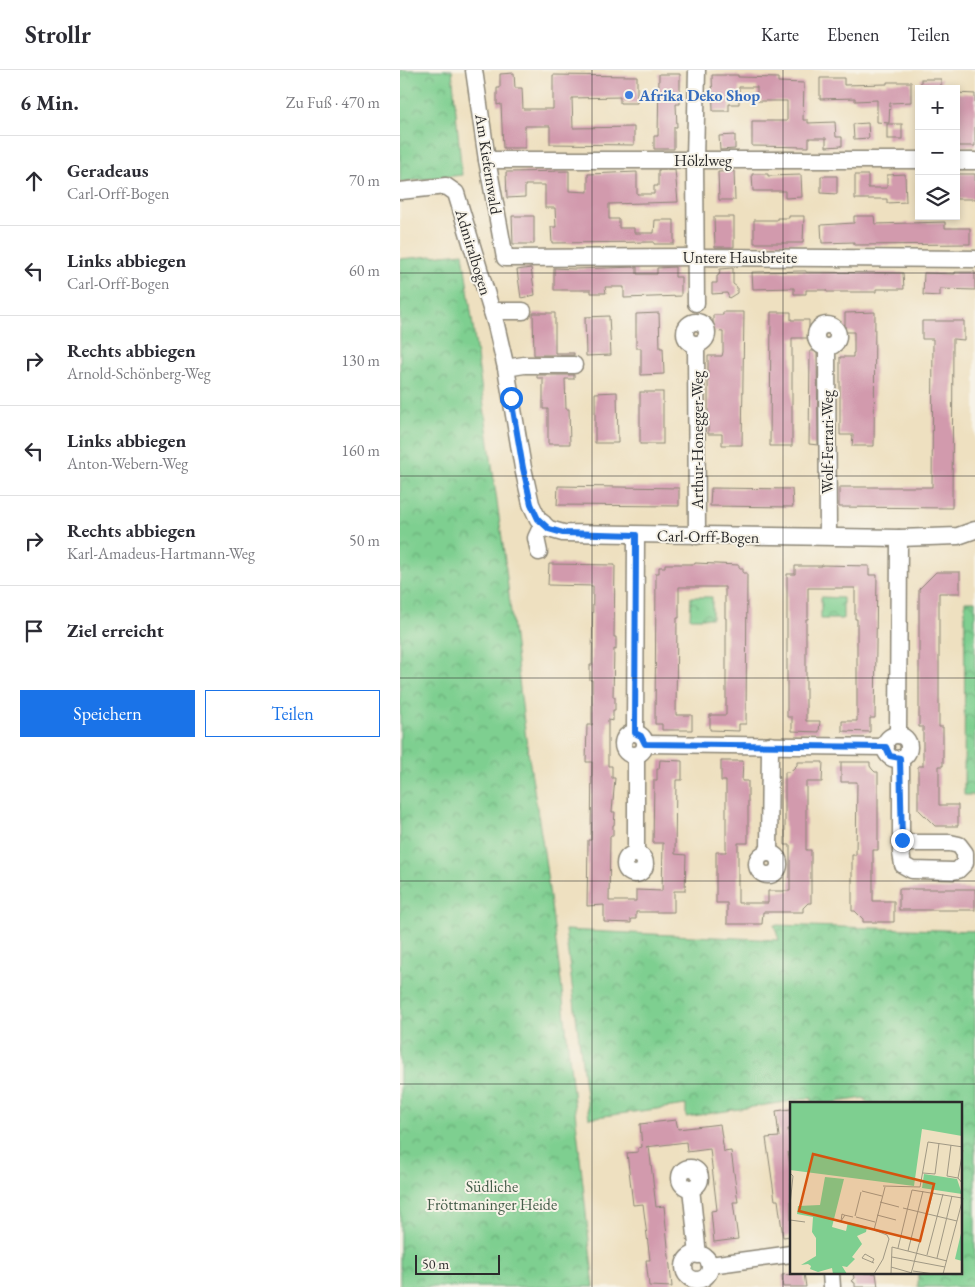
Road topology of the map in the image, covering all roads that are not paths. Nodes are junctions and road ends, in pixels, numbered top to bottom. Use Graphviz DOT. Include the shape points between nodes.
graph roads {
  1 [pos="474,70"];
  2 [pos="697,70"];
  3 [pos="487,160"];
  4 [pos="695,160"];
  5 [pos="915,160"];
  6 [pos="960,160"];
  7 [pos="975,161"];
  8 [pos="400,191"];
  9 [pos="695,256"];
  10 [pos="505,258"];
  11 [pos="975,259"];
  12 [pos="696,303"];
  13 [pos="492,311"];
  14 [pos="523,311"];
  15 [pos="696,344"];
  16 [pos="827,347"];
  17 [pos="574,365"];
  18 [pos="506,368"];
  19 [pos="543,523"];
  20 [pos="975,530"];
  21 [pos="636,535"];
  22 [pos="697,536"];
  23 [pos="828,536"];
  24 [pos="899,538"];
  25 [pos="539,552"];
  26 [pos="898,735"];
  27 [pos="639,744"];
  28 [pos="770,746"];
  29 [pos="886,747"];
  30 [pos="900,758"];
  31 [pos="902,843"];
  32 [pos="636,854"];
  33 [pos="769,854"];
  34 [pos="691,1188"];
  35 [pos="790,1254"];
  36 [pos="704,1260"];
  37 [pos="831,1274"];
  38 [pos="700,1283"];
  39 [pos="832,1287"];
  1 -- 3 [label="street, Am Kiefernwald"];
  2 -- 4 [label="street"];
  3 -- 4 [label="street, Hölzlweg"];
  3 -- 10 [label="street, Am Kiefernwald"];
  4 -- 5 [label="street, Hölzlweg"];
  4 -- 9 [label="street"];
  6 -- 7 [label="street"];
  8 -- 13 [label="street, Admiralbogen" via="446,186 456,192"];
  9 -- 10 [label="street, Untere Hausbreite"];
  9 -- 11 [label="street, Untere Hausbreite"];
  9 -- 12 [label="street"];
  13 -- 14 [label="street"];
  13 -- 18 [label="street, Admiralbogen"];
  15 -- 22 [label="street, Arthur-Honegger-Weg"];
  16 -- 23 [label="street, Wolf-Ferrari-Weg"];
  17 -- 18 [label="street"];
  18 -- 19 [label="street" via="531,504"];
  19 -- 21 [label="street, Carl-Orff-Bogen" via="549,529 563,533"];
  19 -- 25 [label="street" via="536,538"];
  20 -- 24 [label="street, Carl-Orff-Bogen" via="958,536"];
  21 -- 22 [label="street, Carl-Orff-Bogen"];
  21 -- 27 [label="street"];
  22 -- 23 [label="street, Carl-Orff-Bogen"];
  23 -- 24 [label="street, Carl-Orff-Bogen"];
  24 -- 26 [label="street"];
  26 -- 29 [label="street" via="888,740"];
  26 -- 30 [label="street" via="905,737 909,747 907,754"];
  27 -- 28 [label="street"];
  27 -- 32 [label="street"];
  28 -- 29 [label="street"];
  28 -- 33 [label="street"];
  29 -- 30 [label="street" via="890,756"];
  30 -- 31 [label="street"];
  34 -- 36 [label="street"];
  35 -- 36 [label="street"];
  36 -- 38 [label="street" via="709,1273"];
  36 -- 38 [label="street" via="690,1257 685,1264 686,1272"];
  37 -- 39 [label="street"];
}
